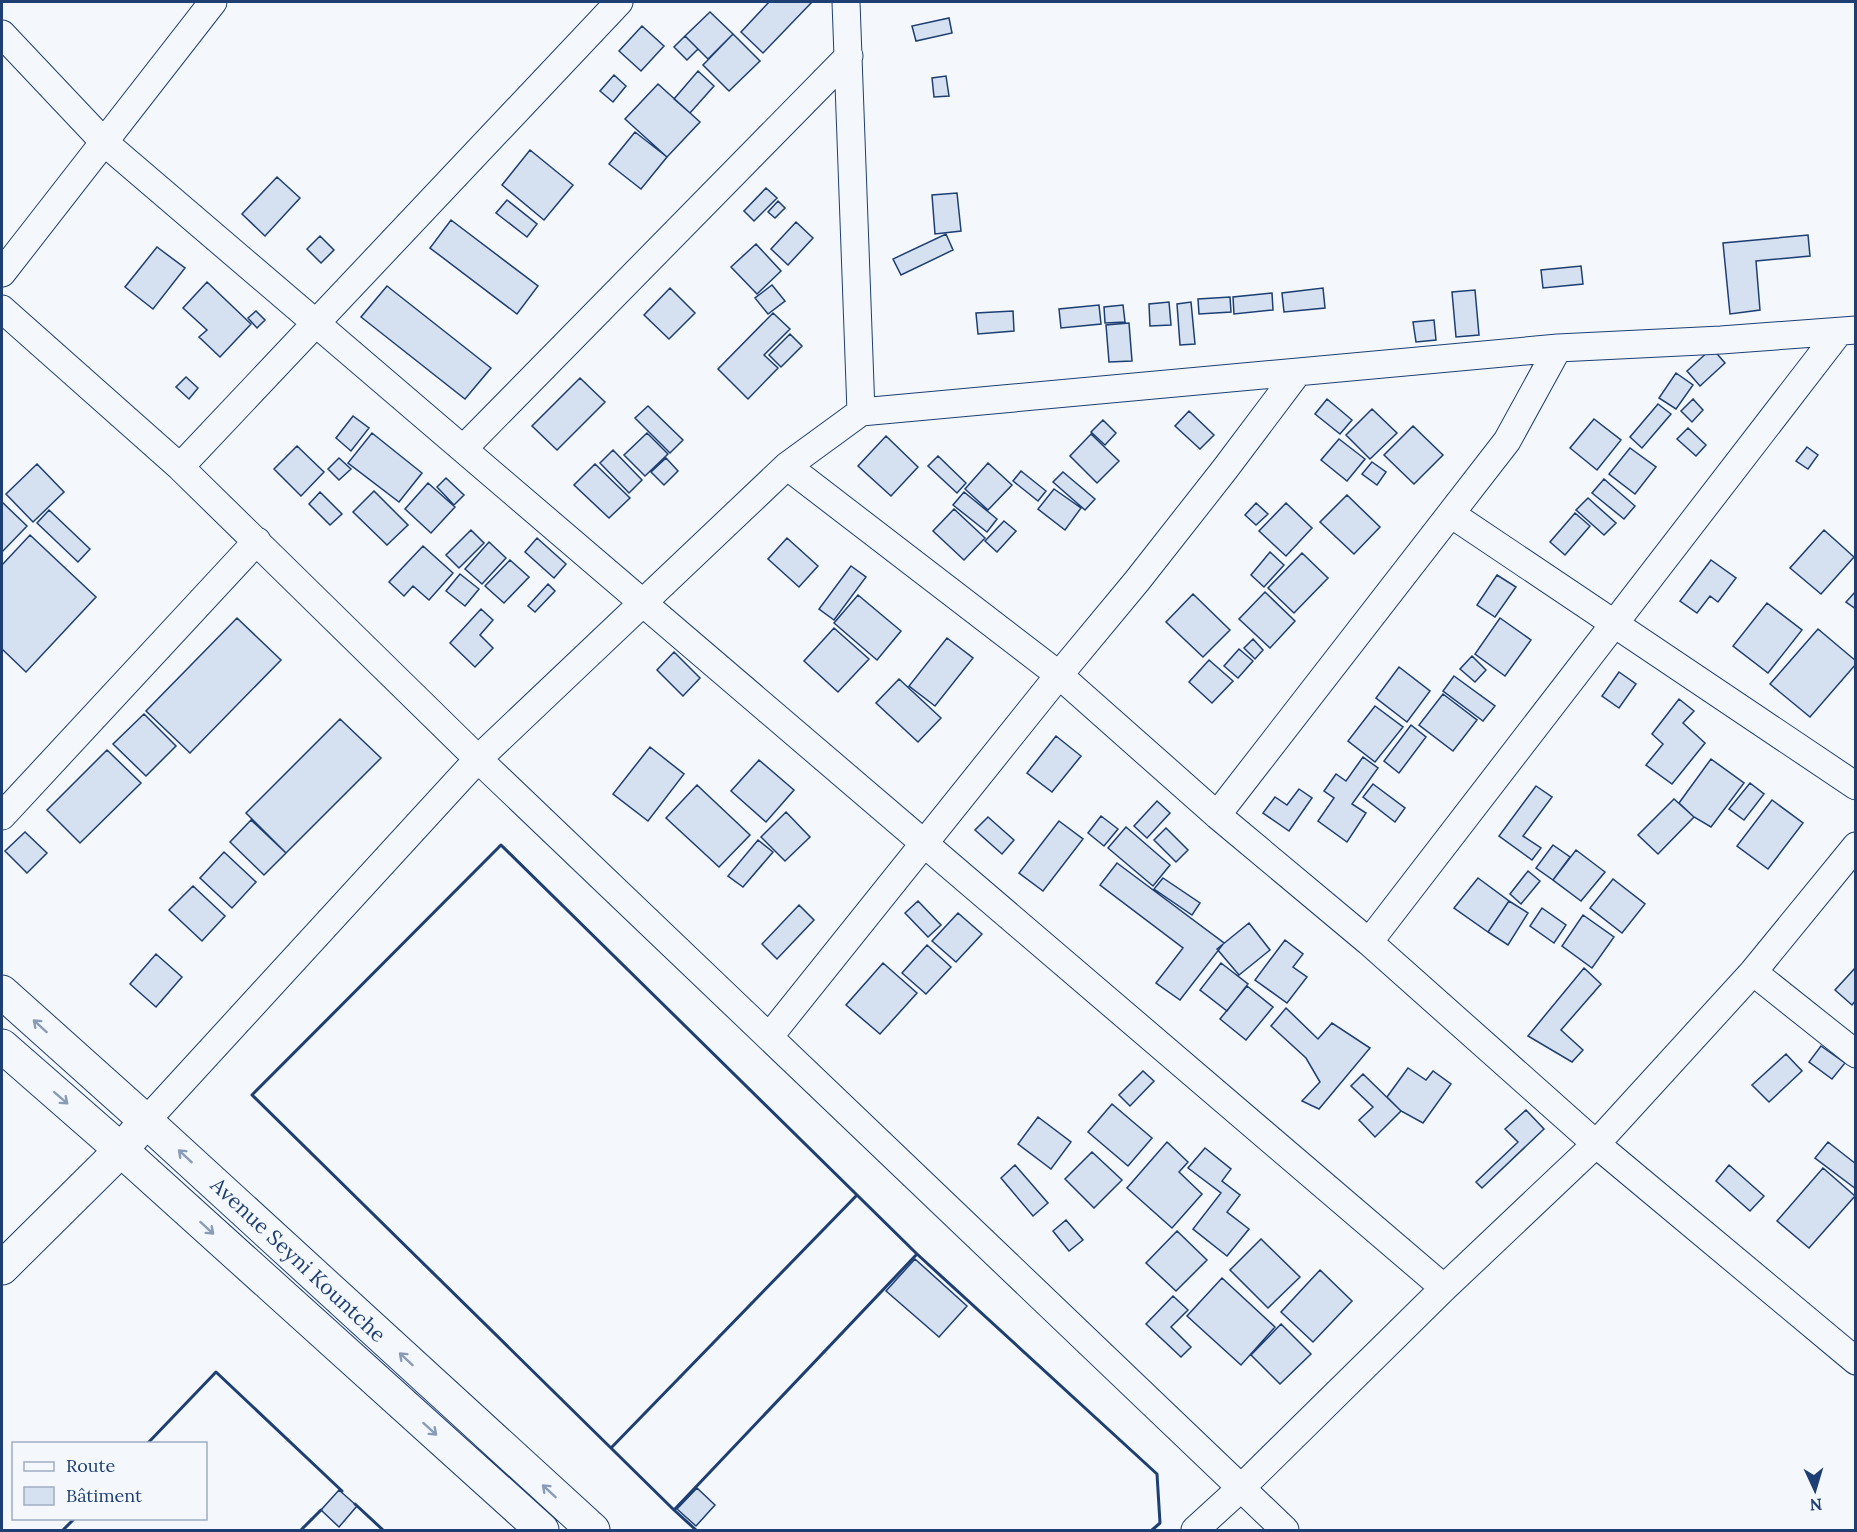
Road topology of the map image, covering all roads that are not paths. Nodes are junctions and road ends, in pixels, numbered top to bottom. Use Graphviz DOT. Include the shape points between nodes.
graph roads {
  1 [pos="213,2"];
  2 [pos="846,2"];
  3 [pos="604,6"];
  4 [pos="2,34"];
  5 [pos="849,56"];
  6 [pos="104,142"];
  7 [pos="2,273"];
  8 [pos="2,309"];
  9 [pos="316,323"];
  10 [pos="1847,331"];
  11 [pos="1558,348"];
  12 [pos="1298,372"];
  13 [pos="861,412"];
  14 [pos="463,449"];
  15 [pos="787,466"];
  16 [pos="180,467"];
  17 [pos="1451,514"];
  18 [pos="257,541"];
  19 [pos="643,603"];
  20 [pos="1613,624"];
  21 [pos="1059,675"];
  22 [pos="478,759"];
  23 [pos="1856,786"];
  24 [pos="1217,814"];
  25 [pos="2,816"];
  26 [pos="925,844"];
  27 [pos="1856,846"];
  28 [pos="1369,942"];
  29 [pos="1753,972"];
  30 [pos="2,992"];
  31 [pos="769,1037"];
  32 [pos="2,1046"];
  33 [pos="1856,1054"];
  34 [pos="146,1120"];
  35 [pos="1596,1144"];
  36 [pos="121,1150"];
  37 [pos="2,1268"];
  38 [pos="1444,1288"];
  39 [pos="1856,1361"];
  40 [pos="1241,1488"];
  41 [pos="542,1530"];
  42 [pos="592,1530"];
  43 [pos="1194,1530"];
  44 [pos="1285,1530"];
  1 -- 6 [label="street"];
  2 -- 5 [label="street"];
  3 -- 9 [label="street"];
  4 -- 6 [label="street"];
  5 -- 13 [label="street"];
  5 -- 14 [label="street"];
  6 -- 7 [label="street"];
  6 -- 9 [label="street"];
  8 -- 16 [label="street"];
  9 -- 14 [label="street"];
  9 -- 16 [label="street"];
  10 -- 11 [label="street"];
  10 -- 20 [label="street"];
  11 -- 12 [label="street"];
  11 -- 17 [label="street" via="1507,441"];
  12 -- 13 [label="street"];
  12 -- 21 [label="street" via="1226,470"];
  13 -- 15 [label="street"];
  14 -- 19 [label="street"];
  15 -- 19 [label="street"];
  15 -- 21 [label="street"];
  16 -- 18 [label="street"];
  17 -- 20 [label="street"];
  17 -- 24 [label="street"];
  18 -- 22 [label="street"];
  18 -- 25 [label="street"];
  19 -- 22 [label="street"];
  19 -- 26 [label="street"];
  20 -- 23 [label="street"];
  20 -- 28 [label="street"];
  21 -- 24 [label="street"];
  21 -- 26 [label="street"];
  22 -- 31 [label="street"];
  22 -- 34 [label="street"];
  24 -- 28 [label="street"];
  26 -- 31 [label="street"];
  26 -- 38 [label="street"];
  27 -- 29 [label="street"];
  28 -- 35 [label="street"];
  29 -- 33 [label="street"];
  29 -- 35 [label="street"];
  34 -- 30 [label="main road, Avenue Seyni Kountche, one-way"];
  31 -- 40 [label="street"];
  32 -- 36 [label="main road, Avenue Seyni Kountche, one-way"];
  34 -- 36 [label="main road"];
  42 -- 34 [label="main road, Avenue Seyni Kountche, one-way"];
  35 -- 38 [label="street"];
  35 -- 39 [label="street"];
  36 -- 37 [label="main road"];
  36 -- 41 [label="main road, Avenue Seyni Kountche, one-way"];
  38 -- 40 [label="street"];
  40 -- 43 [label="street"];
  40 -- 44 [label="street"];
}
